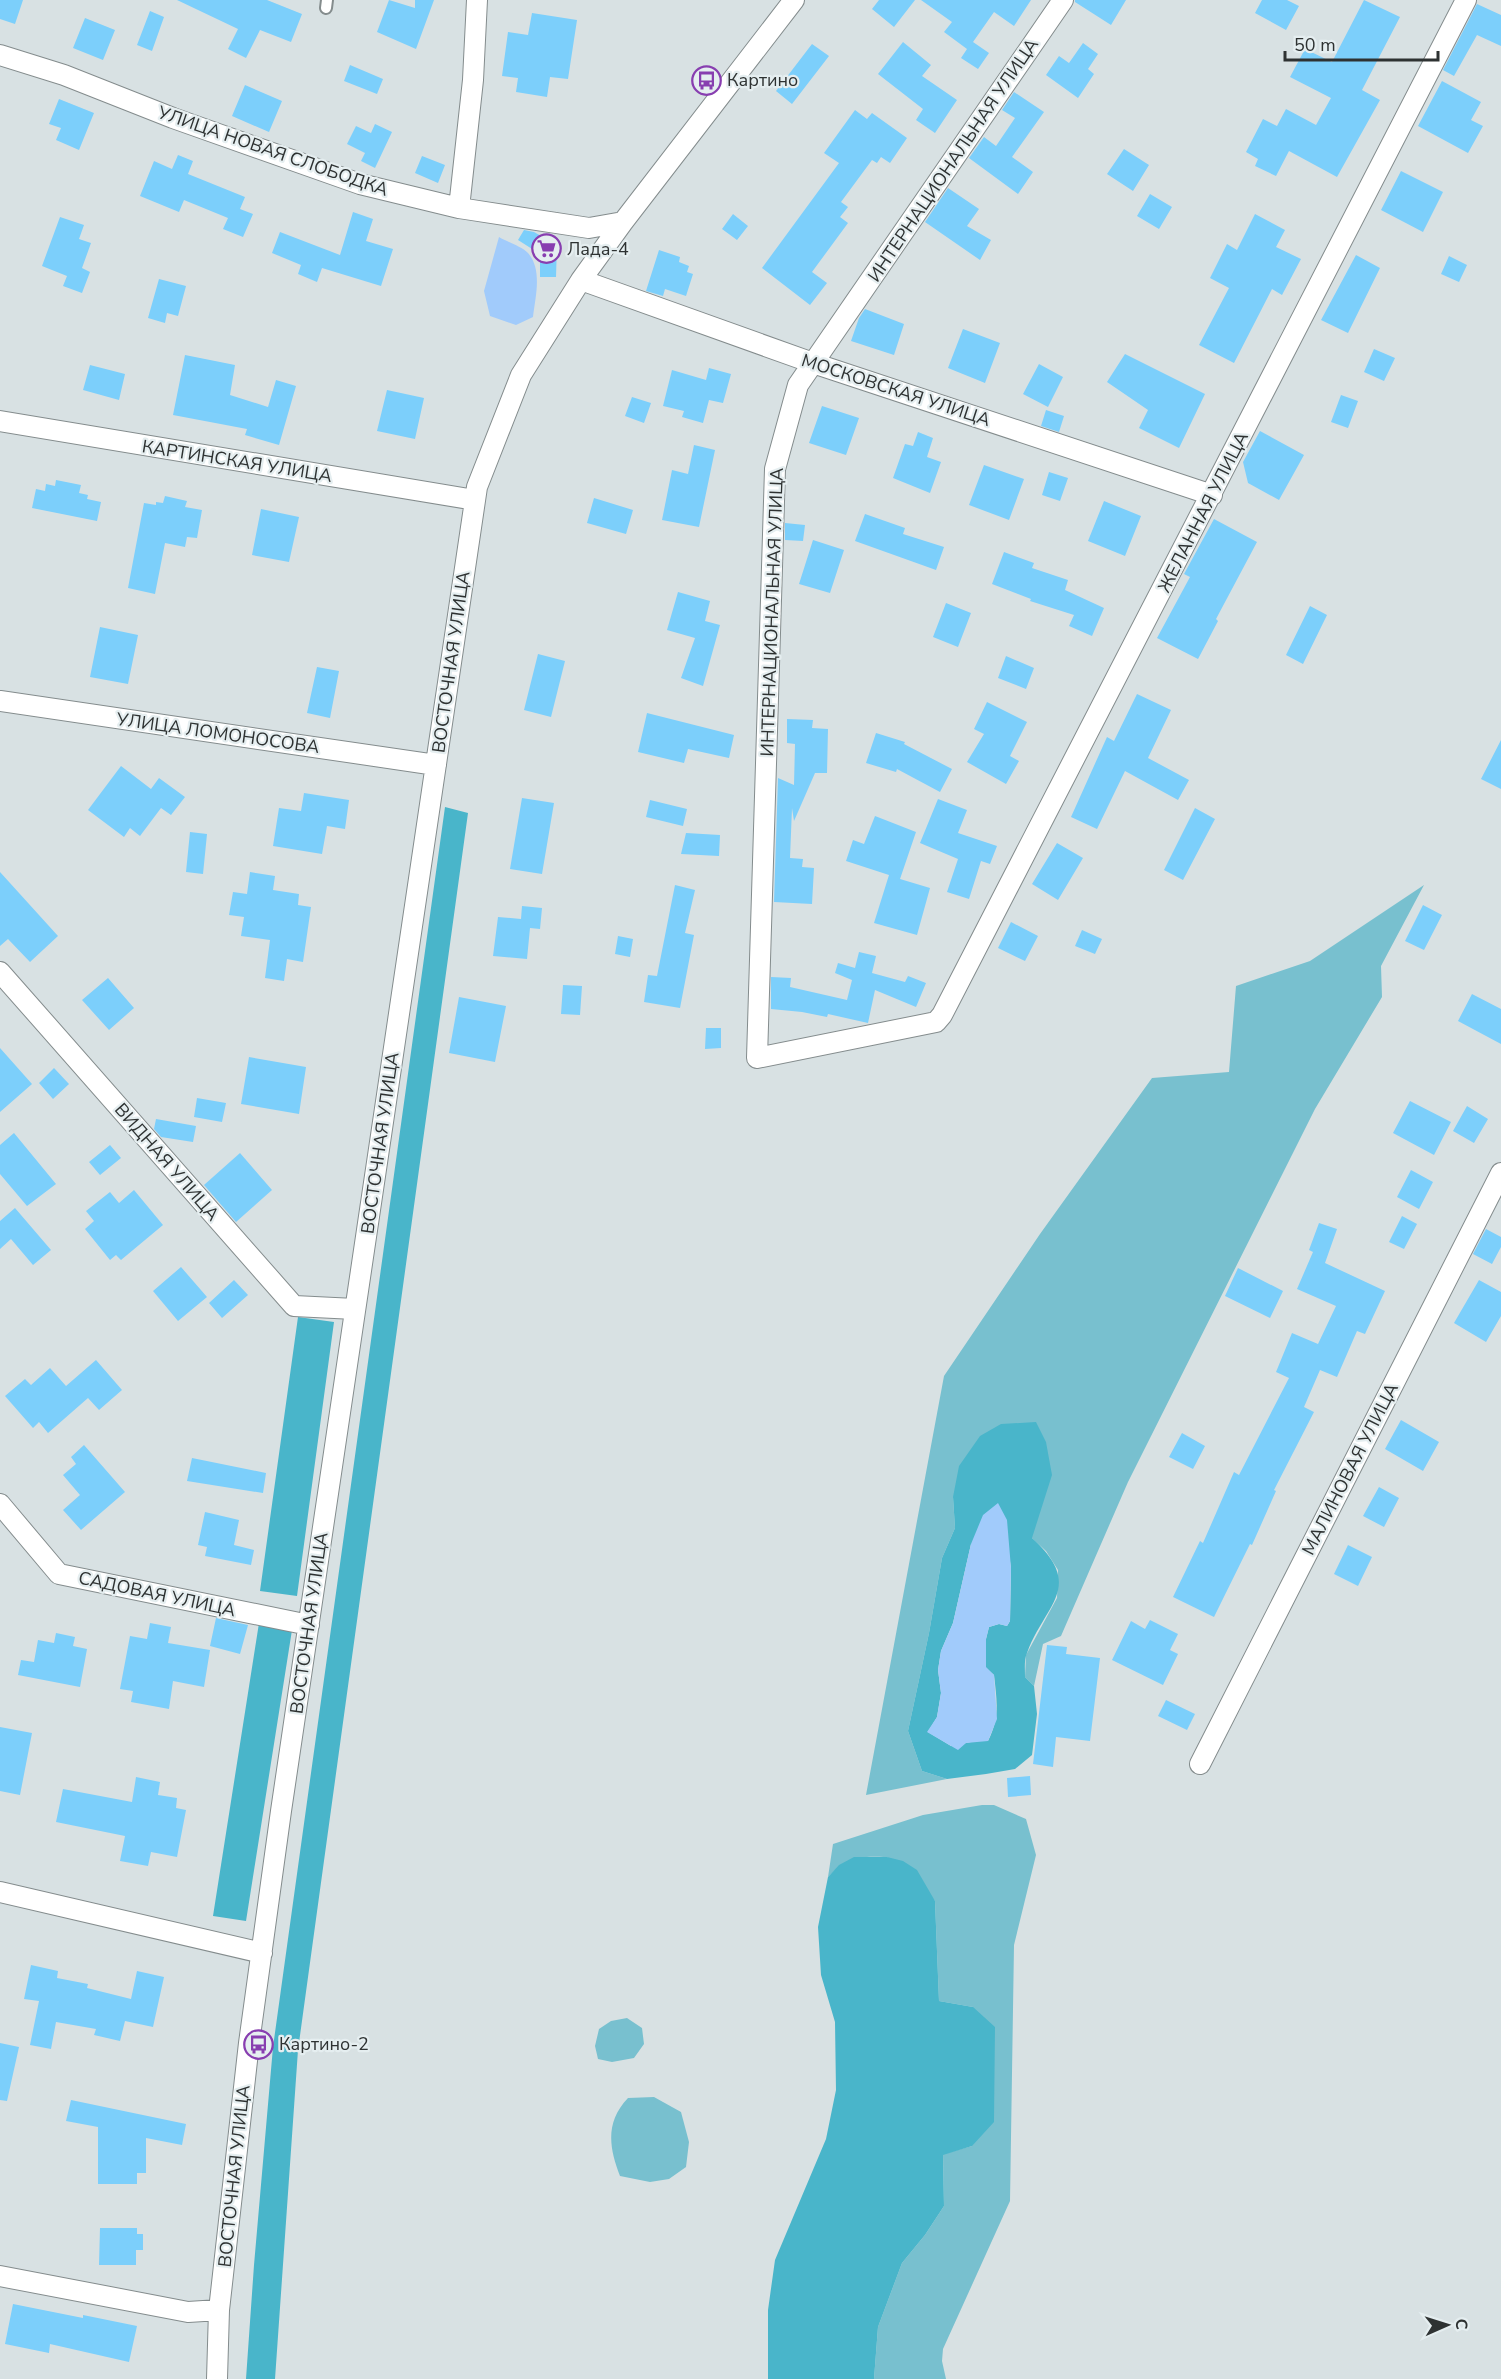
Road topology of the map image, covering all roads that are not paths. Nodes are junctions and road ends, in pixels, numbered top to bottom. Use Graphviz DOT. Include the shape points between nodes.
graph roads {
  1 [pos="477,0"];
  2 [pos="794,0"];
  3 [pos="1063,0"];
  4 [pos="1466,0"];
  5 [pos="0,55"];
  6 [pos="459,208"];
  7 [pos="623,222"];
  8 [pos="581,280"];
  9 [pos="813,363"];
  10 [pos="0,421"];
  11 [pos="1212,495"];
  12 [pos="475,500"];
  13 [pos="0,701"];
  14 [pos="436,765"];
  15 [pos="0,972"];
  16 [pos="936,1022"];
  17 [pos="1501,1173"];
  18 [pos="355,1310"];
  19 [pos="0,1504"];
  20 [pos="309,1625"];
  21 [pos="1200,1764"];
  22 [pos="0,1892"];
  23 [pos="261,1953"];
  24 [pos="0,2276"];
  25 [pos="219,2310"];
  26 [pos="217,2379"];
  1 -- 6 [label="street"];
  2 -- 7 [label="street, ВОСТОЧНАЯ УЛИЦА"];
  3 -- 9 [label="street, ИНТЕРНАЦИОНАЛЬНАЯ УЛИЦА"];
  4 -- 11 [label="street, ЖЕЛАННАЯ УЛИЦА"];
  5 -- 6 [label="street, УЛИЦА НОВАЯ СЛОБОДКА" via="360,184"];
  6 -- 7 [label="street, УЛИЦА НОВАЯ СЛОБОДКА" via="589,228"];
  7 -- 8 [label="street, ВОСТОЧНАЯ УЛИЦА"];
  8 -- 9 [label="street, МОСКОВСКАЯ УЛИЦА"];
  8 -- 12 [label="street, ВОСТОЧНАЯ УЛИЦА" via="521,375"];
  9 -- 11 [label="street, МОСКОВСКАЯ УЛИЦА"];
  9 -- 16 [label="street, ИНТЕРНАЦИОНАЛЬНАЯ УЛИЦА" via="798,385 775,469 757,1058"];
  10 -- 12 [label="street, КАРТИНСКАЯ УЛИЦА"];
  11 -- 16 [label="street, ЖЕЛАННАЯ УЛИЦА"];
  12 -- 14 [label="street, ВОСТОЧНАЯ УЛИЦА"];
  13 -- 14 [label="street, УЛИЦА ЛОМОНОСОВА"];
  14 -- 18 [label="street, ВОСТОЧНАЯ УЛИЦА"];
  15 -- 18 [label="street, ВИДНАЯ УЛИЦА" via="294,1306"];
  17 -- 21 [label="street, МАЛИНОВАЯ УЛИЦА"];
  18 -- 20 [label="street, ВОСТОЧНАЯ УЛИЦА"];
  19 -- 20 [label="street, САДОВАЯ УЛИЦА" via="59,1574"];
  20 -- 23 [label="street, ВОСТОЧНАЯ УЛИЦА"];
  22 -- 23 [label="street"];
  23 -- 25 [label="street, ВОСТОЧНАЯ УЛИЦА"];
  24 -- 25 [label="street" via="188,2312"];
  25 -- 26 [label="street, ВОСТОЧНАЯ УЛИЦА"];
}
